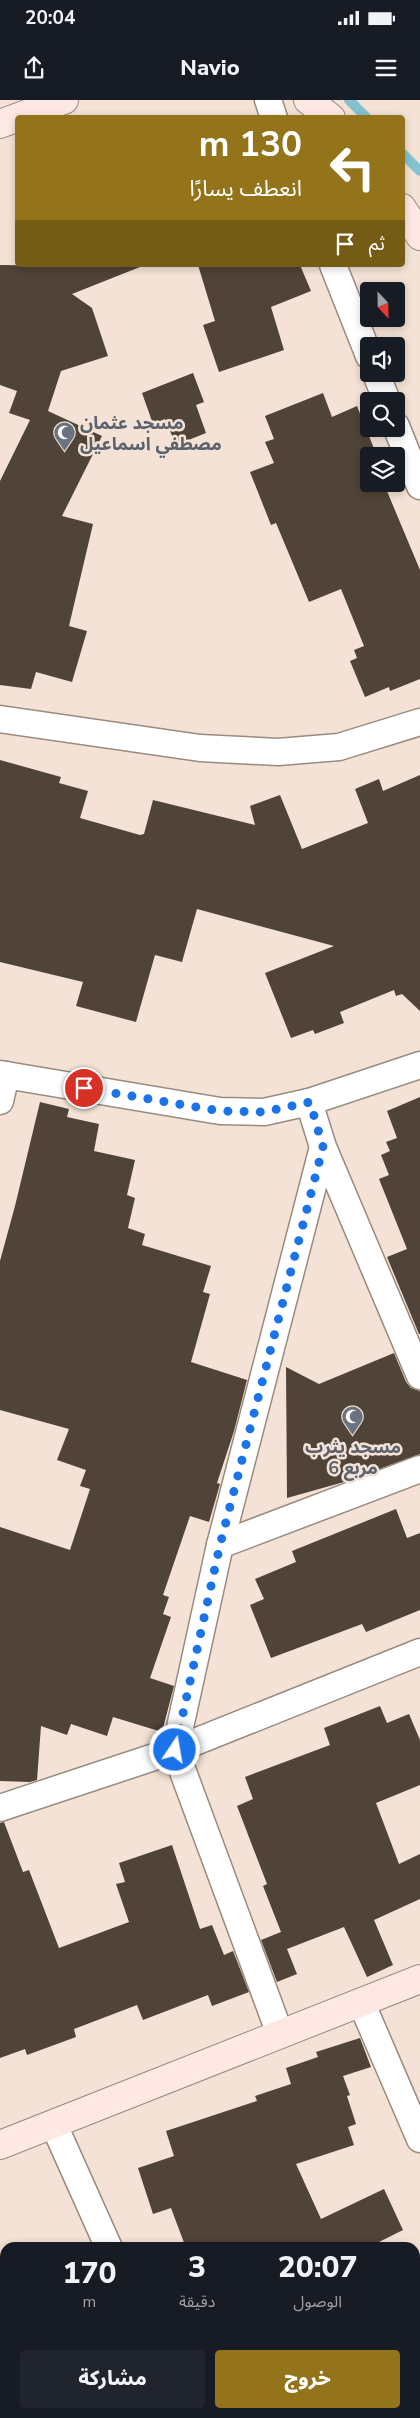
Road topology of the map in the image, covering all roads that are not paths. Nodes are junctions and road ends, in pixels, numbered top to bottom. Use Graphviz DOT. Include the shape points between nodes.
graph roads {
  1 [pos="64,100"];
  2 [pos="268,100"];
  3 [pos="308,100"];
  4 [pos="24,115"];
  5 [pos="273,115"];
  6 [pos="327,115"];
  7 [pos="15,118"];
  8 [pos="0,124"];
  9 [pos="405,213"];
  10 [pos="420,236"];
  11 [pos="334,267"];
  12 [pos="361,337"];
  13 [pos="400,437"];
  14 [pos="420,486"];
  15 [pos="0,719"];
  16 [pos="420,722"];
  17 [pos="420,1065"];
  18 [pos="3,1075"];
  19 [pos="0,1101"];
  20 [pos="310,1102"];
  21 [pos="323,1147"];
  22 [pos="420,1376"];
  23 [pos="420,1469"];
  24 [pos="220,1545"];
  25 [pos="420,1652"];
  26 [pos="175,1750"];
  27 [pos="0,1808"];
  28 [pos="420,1979"];
  29 [pos="361,2002"];
  30 [pos="280,2034"];
  31 [pos="54,2125"];
  32 [pos="420,2139"];
  33 [pos="0,2145"];
  34 [pos="106,2242"];
  1 -- 4 [label="street"];
  2 -- 5 [label="street"];
  3 -- 6 [label="street"];
  7 -- 8 [label="street"];
  9 -- 10 [label="street"];
  11 -- 12 [label="street"];
  13 -- 14 [label="street"];
  15 -- 16 [label="street" via="200,748 278,752 339,747"];
  17 -- 20 [label="street"];
  18 -- 19 [label="street"];
  18 -- 20 [label="street" via="220,1111 264,1112"];
  20 -- 21 [label="street"];
  21 -- 22 [label="street"];
  21 -- 24 [label="street"];
  23 -- 24 [label="street"];
  24 -- 26 [label="street"];
  25 -- 26 [label="street"];
  26 -- 27 [label="street"];
  26 -- 30 [label="street"];
  28 -- 29 [label="street"];
  29 -- 30 [label="street"];
  29 -- 32 [label="street"];
  30 -- 31 [label="street"];
  31 -- 33 [label="street"];
  31 -- 34 [label="street"];
}
